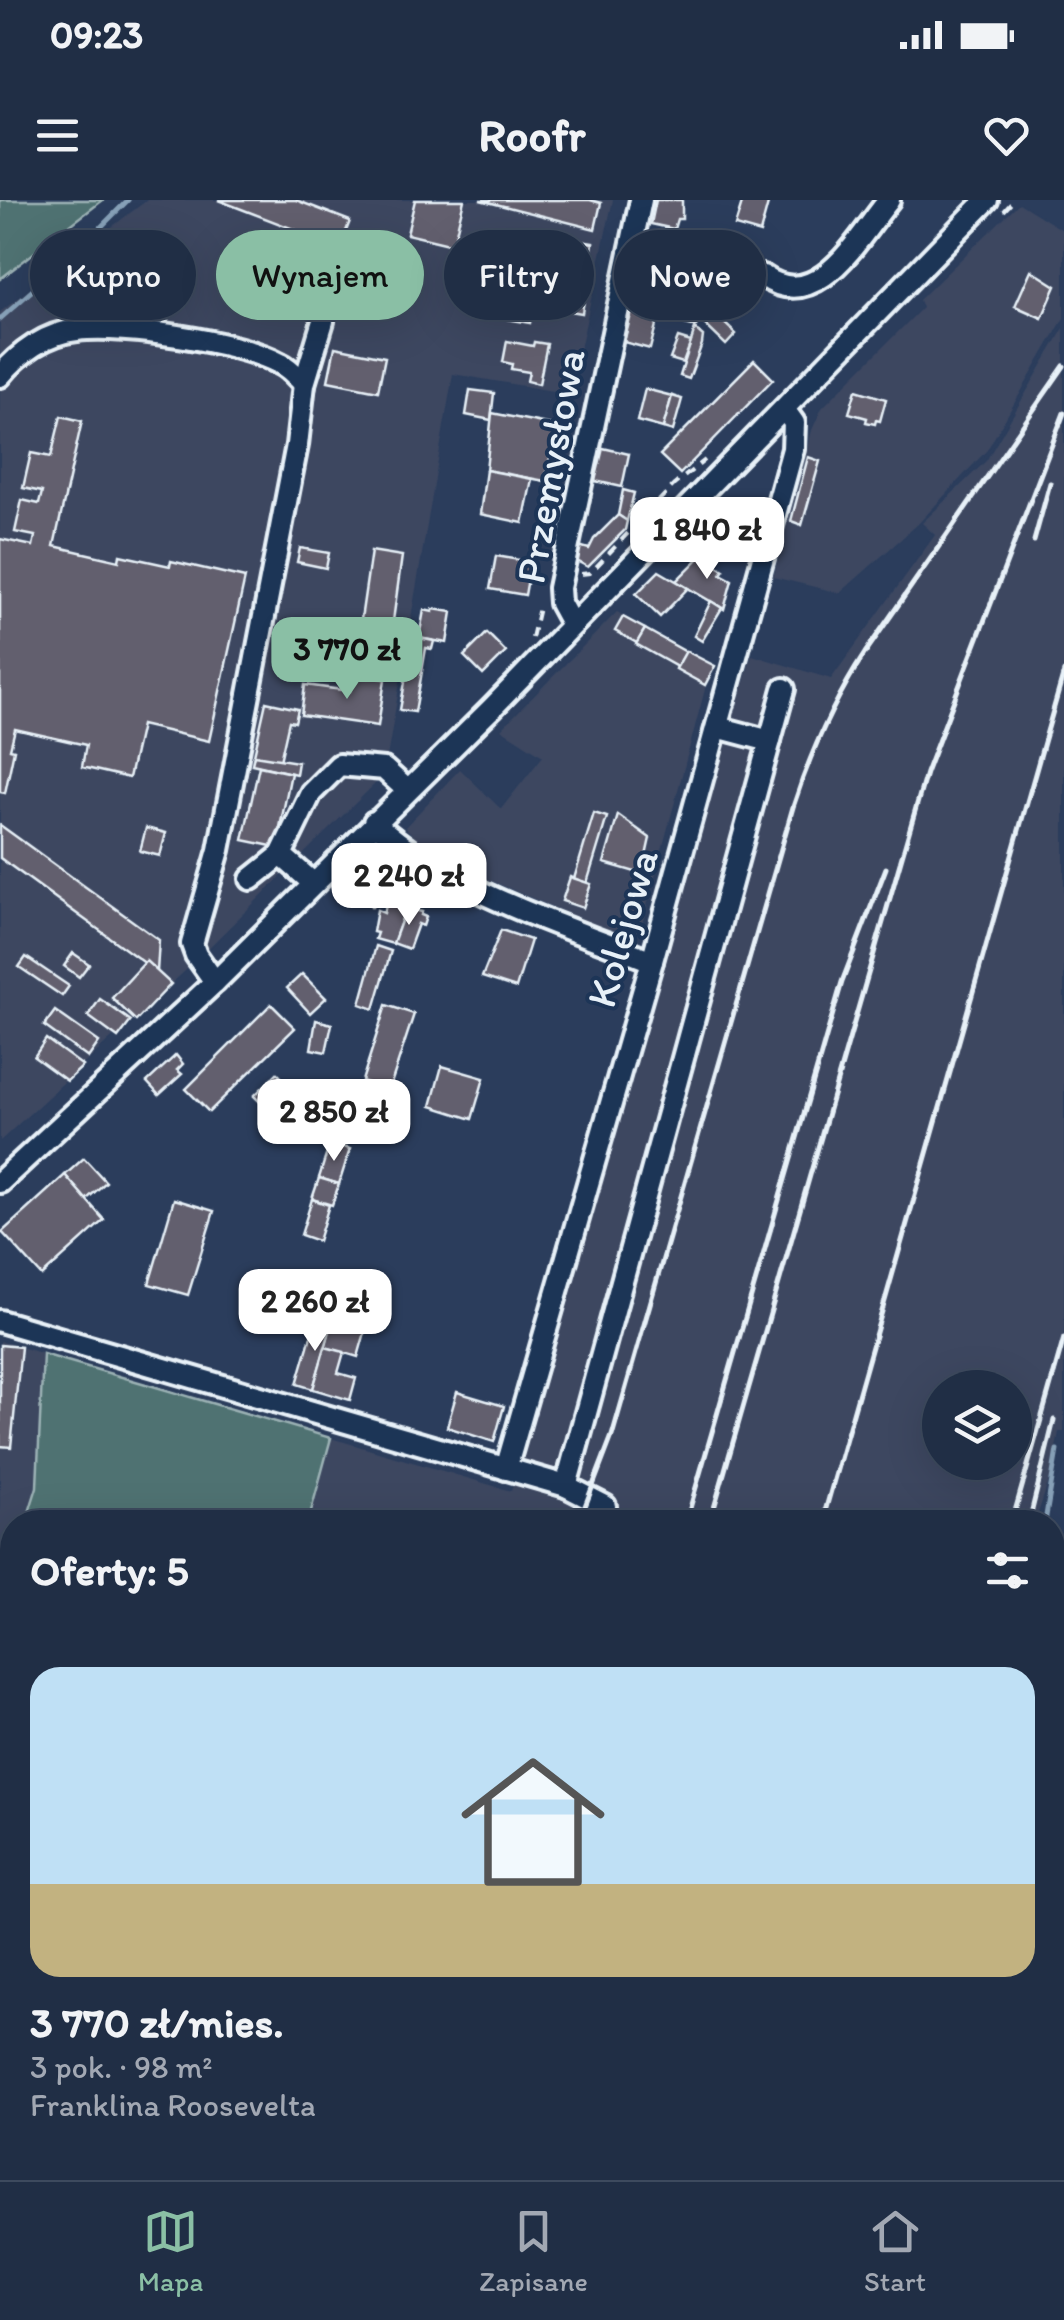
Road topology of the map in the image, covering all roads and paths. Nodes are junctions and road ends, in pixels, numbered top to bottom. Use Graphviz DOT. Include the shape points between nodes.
graph roads {
  1 [pos="641,200"];
  2 [pos="889,200"];
  3 [pos="979,203"];
  4 [pos="766,278"];
  5 [pos="323,321"];
  6 [pos="0,376"];
  7 [pos="304,384"];
  8 [pos="784,409"];
  9 [pos="541,598"];
  10 [pos="572,625"];
  11 [pos="535,664"];
  12 [pos="784,690"];
  13 [pos="717,727"];
  14 [pos="770,741"];
  15 [pos="407,790"];
  16 [pos="374,822"];
  17 [pos="281,855"];
  18 [pos="251,879"];
  19 [pos="313,884"];
  20 [pos="652,961"];
  21 [pos="216,982"];
  22 [pos="0,1182"];
  23 [pos="0,1322"];
  24 [pos="506,1469"];
  25 [pos="566,1486"];
  26 [pos="604,1510"];
  1 -- 10 [label="street, Przemysłowa" via="558,588"];
  2 -- 4 [label="street" via="825,278 801,288"];
  3 -- 8 [label="street"];
  5 -- 7 [label="street"];
  6 -- 7 [label="street" via="44,339 76,330 121,330 251,352 285,365"];
  7 -- 21 [label="street" via="219,850 192,944"];
  8 -- 10 [label="street"];
  8 -- 13 [label="street, Kolejowa" via="796,435"];
  9 -- 11 [label="path" via="522,653"];
  10 -- 11 [label="street"];
  11 -- 15 [label="street"];
  12 -- 14 [label="street"];
  13 -- 14 [label="street"];
  13 -- 20 [label="street, Kolejowa"];
  14 -- 25 [label="street"];
  15 -- 16 [label="street"];
  15 -- 17 [label="street" via="384,769 340,766 311,793"];
  16 -- 19 [label="street"];
  16 -- 20 [label="street" via="448,877"];
  17 -- 18 [label="street"];
  17 -- 19 [label="street"];
  19 -- 21 [label="street"];
  20 -- 24 [label="street, Kolejowa"];
  21 -- 22 [label="street"];
  23 -- 24 [label="street"];
  24 -- 25 [label="street"];
  25 -- 26 [label="street"];
}
